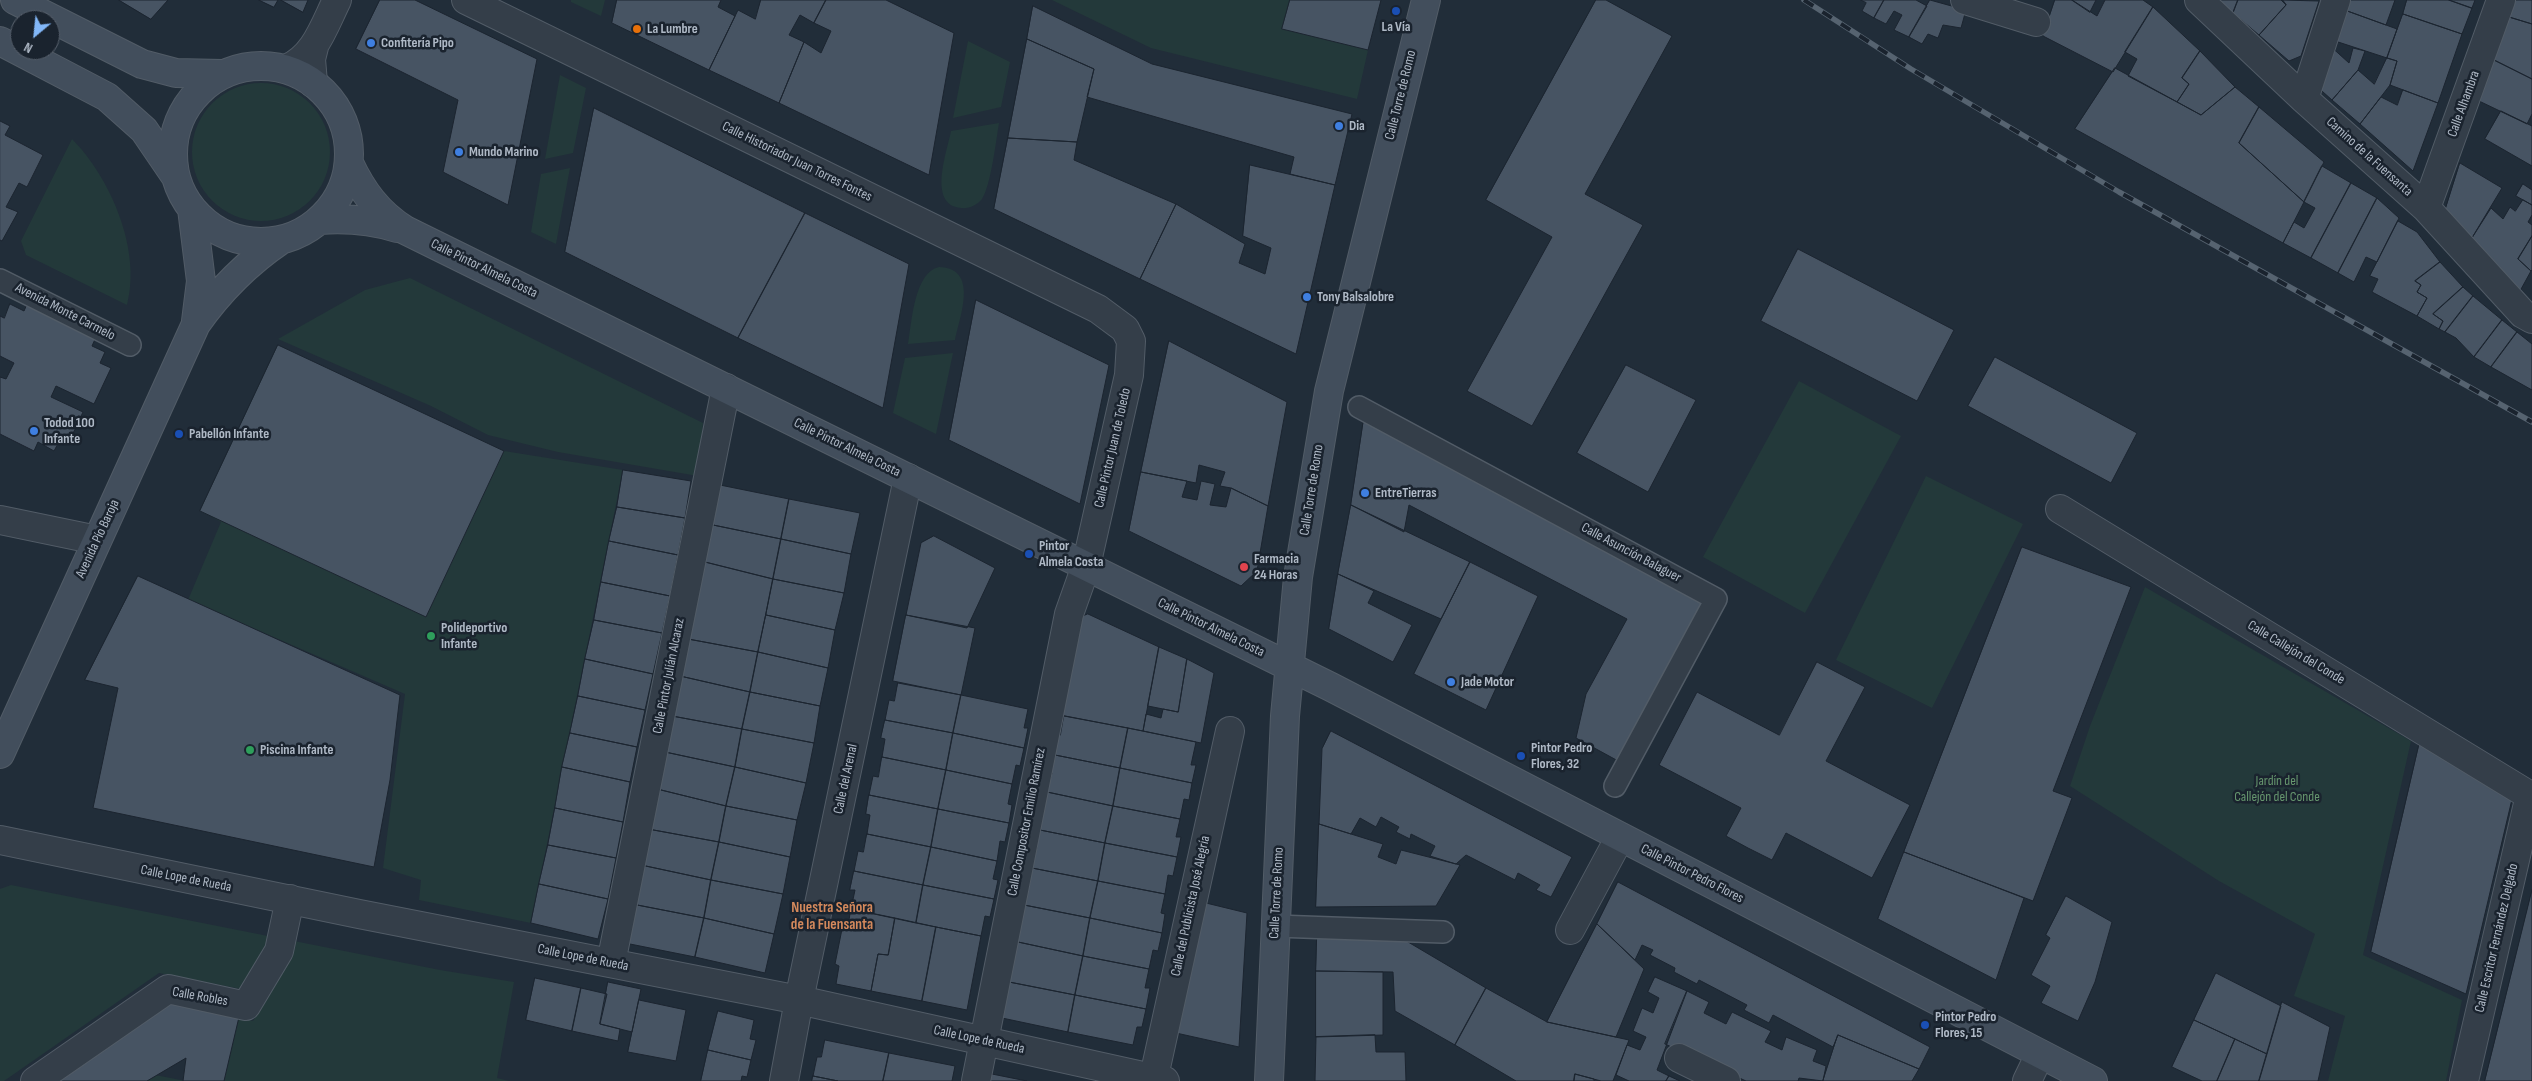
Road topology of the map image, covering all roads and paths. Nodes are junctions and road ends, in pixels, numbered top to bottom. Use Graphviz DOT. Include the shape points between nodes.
graph roads {
  1 [pos="15,0"];
  2 [pos="337,0"];
  3 [pos="466,0"];
  4 [pos="1426,0"];
  5 [pos="1965,0"];
  6 [pos="2199,0"];
  7 [pos="2336,0"];
  8 [pos="2501,0"];
  9 [pos="2036,22"];
  10 [pos="0,41"];
  11 [pos="314,47"];
  12 [pos="286,69"];
  13 [pos="222,74"];
  14 [pos="313,83"];
  15 [pos="2304,99"];
  16 [pos="349,163"];
  17 [pos="175,177"];
  18 [pos="2426,208"];
  19 [pos="192,209"];
  20 [pos="320,220"];
  21 [pos="405,230"];
  22 [pos="281,240"];
  23 [pos="0,280"];
  24 [pos="2529,311"];
  25 [pos="196,324"];
  26 [pos="1125,329"];
  27 [pos="130,345"];
  28 [pos="726,388"];
  29 [pos="1359,407"];
  30 [pos="908,478"];
  31 [pos="2060,509"];
  32 [pos="0,520"];
  33 [pos="97,540"];
  34 [pos="1086,566"];
  35 [pos="1290,667"];
  36 [pos="1230,731"];
  37 [pos="0,754"];
  38 [pos="1615,786"];
  39 [pos="2531,796"];
  40 [pos="1620,837"];
  41 [pos="0,840"];
  42 [pos="290,899"];
  43 [pos="1276,926"];
  44 [pos="1570,930"];
  45 [pos="1443,932"];
  46 [pos="611,963"];
  47 [pos="799,1000"];
  48 [pos="984,1041"];
  49 [pos="2040,1054"];
  50 [pos="1679,1058"];
  51 [pos="1157,1080"];
  52 [pos="35,1081"];
  53 [pos="784,1081"];
  54 [pos="976,1081"];
  55 [pos="1269,1081"];
  56 [pos="1726,1081"];
  57 [pos="2027,1081"];
  58 [pos="2093,1081"];
  59 [pos="2464,1081"];
  1 -- 13 [label="main road" via="142,64 176,72"];
  2 -- 11 [label="street"];
  3 -- 26 [label="street, Calle Historiador Juan Torres Fontes" via="1098,309"];
  4 -- 35 [label="main road, Calle Torre de Romo" via="1329,391 1300,569"];
  5 -- 9 [label="street"];
  6 -- 15 [label="street, Camino de la Fuensanta"];
  7 -- 15 [label="street"];
  8 -- 18 [label="street, Calle Alhambra"];
  10 -- 17 [label="main road" via="107,97 144,130"];
  11 -- 12 [label="street" via="300,62"];
  11 -- 14 [label="street" via="311,59"];
  12 -- 13 [label="main road" via="264,65"];
  12 -- 14 [label="main road"];
  13 -- 17 [label="main road" via="200,89 183,111 172,149"];
  14 -- 16 [label="main road" via="340,113 349,146"];
  15 -- 18 [label="street, Camino de la Fuensanta"];
  16 -- 20 [label="main road" via="343,188"];
  16 -- 21 [label="main road, Calle Pintor Almela Costa" via="358,183 374,204"];
  17 -- 19 [label="main road"];
  18 -- 24 [label="street, Camino de la Fuensanta"];
  19 -- 22 [label="main road" via="212,228 239,240"];
  19 -- 25 [label="main road, Avenida Pío Baroja" via="201,281"];
  20 -- 21 [label="main road, Calle Pintor Almela Costa" via="364,220"];
  20 -- 22 [label="main road"];
  21 -- 28 [label="main road, Calle Pintor Almela Costa"];
  22 -- 25 [label="main road, Avenida Pío Baroja" via="235,276"];
  23 -- 27 [label="street, Avenida Monte Carmelo"];
  25 -- 33 [label="main road, Avenida Pío Baroja"];
  26 -- 34 [label="street, Calle Pintor Juan de Toledo" via="1131,341 1129,375"];
  28 -- 30 [label="main road, Calle Pintor Almela Costa"];
  28 -- 46 [label="street, Calle Pintor Julián Alcaraz"];
  29 -- 38 [label="street, Calle Asunción Balaguer" via="1716,599"];
  30 -- 34 [label="main road, Calle Pintor Almela Costa"];
  30 -- 47 [label="street, Calle del Arenal"];
  31 -- 39 [label="street, Calle Callejón del Conde"];
  32 -- 33 [label="street"];
  33 -- 37 [label="main road, Avenida Pío Baroja"];
  34 -- 35 [label="main road, Calle Pintor Almela Costa"];
  34 -- 48 [label="street, Calle Compositor Emilio Ramírez" via="1069,614"];
  35 -- 40 [label="main road, Calle Pintor Pedro Flores"];
  35 -- 43 [label="main road, Calle Torre de Romo"];
  36 -- 51 [label="street, Calle del Publicista José Alegría"];
  39 -- 59 [label="street, Calle Escritor Fernández Delgado"];
  40 -- 44 [label="street"];
  40 -- 49 [label="main road, Calle Pintor Pedro Flores"];
  41 -- 42 [label="street, Calle Lope de Rueda"];
  42 -- 46 [label="street, Calle Lope de Rueda"];
  42 -- 52 [label="street, Calle Robles" via="279,951 246,1006 168,989"];
  43 -- 45 [label="street"];
  43 -- 55 [label="main road, Calle Torre de Romo"];
  46 -- 47 [label="street, Calle Lope de Rueda"];
  47 -- 48 [label="street, Calle Lope de Rueda"];
  47 -- 53 [label="street, Calle del Arenal"];
  48 -- 51 [label="street, Calle Lope de Rueda"];
  48 -- 54 [label="street, Calle Compositor Emilio Ramírez"];
  49 -- 57 [label="street"];
  49 -- 58 [label="main road, Calle Pintor Pedro Flores"];
  50 -- 56 [label="street"];
}
